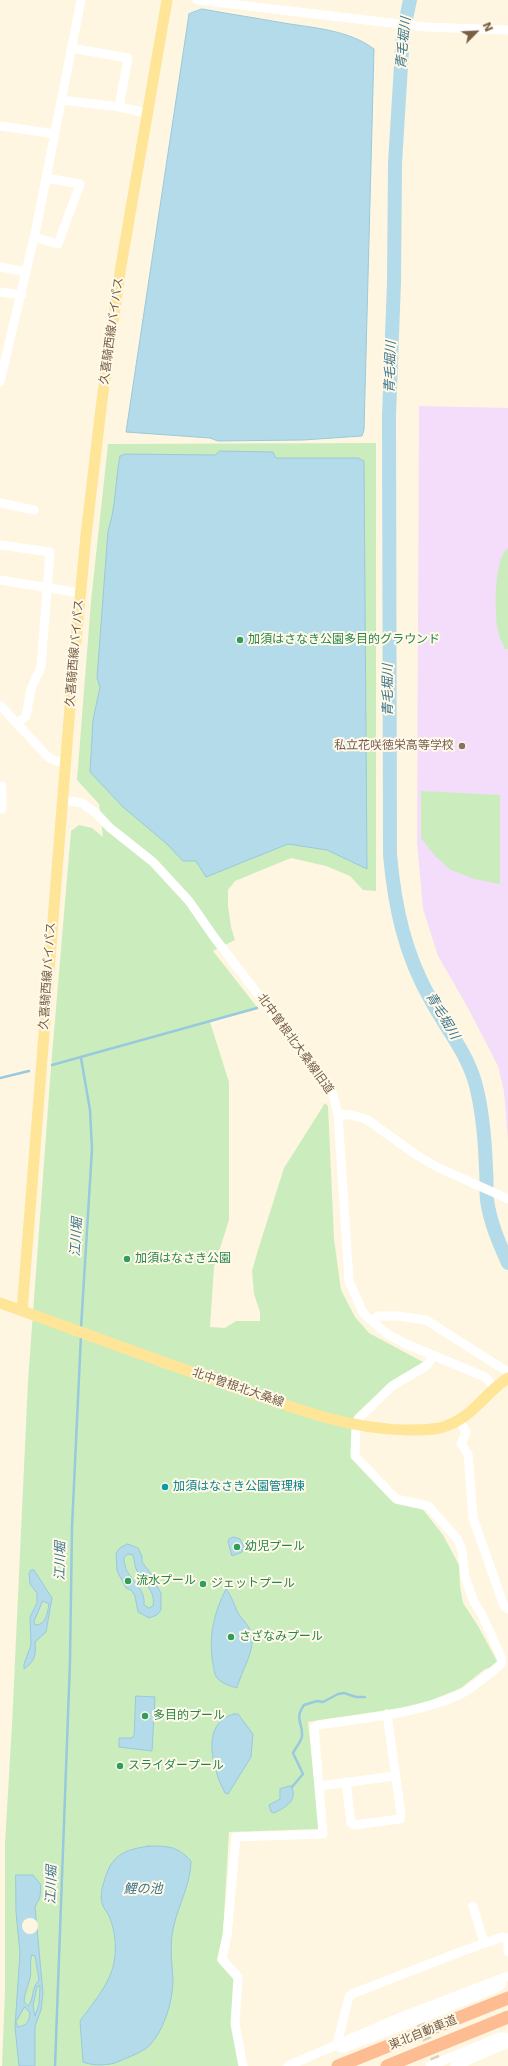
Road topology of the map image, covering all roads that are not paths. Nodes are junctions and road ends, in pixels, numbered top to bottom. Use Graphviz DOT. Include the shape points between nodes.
graph roads {
  1 [pos="81,0"];
  2 [pos="167,0"];
  3 [pos="197,0"];
  4 [pos="508,30"];
  5 [pos="71,48"];
  6 [pos="61,100"];
  7 [pos="119,107"];
  8 [pos="147,113"];
  9 [pos="0,126"];
  10 [pos="55,134"];
  11 [pos="46,178"];
  12 [pos="34,237"];
  13 [pos="0,267"];
  14 [pos="26,272"];
  15 [pos="0,292"];
  16 [pos="22,295"];
  17 [pos="0,382"];
  18 [pos="0,503"];
  19 [pos="34,510"];
  20 [pos="0,545"];
  21 [pos="0,580"];
  22 [pos="49,588"];
  23 [pos="80,593"];
  24 [pos="0,705"];
  25 [pos="17,724"];
  26 [pos="65,762"];
  27 [pos="0,786"];
  28 [pos="63,800"];
  29 [pos="0,809"];
  30 [pos="338,1114"];
  31 [pos="508,1199"];
  32 [pos="0,1303"];
  33 [pos="22,1311"];
  34 [pos="373,1322"];
  35 [pos="434,1356"];
  36 [pos="508,1372"];
  37 [pos="508,1378"];
  38 [pos="495,1388"];
  39 [pos="459,1419"];
  40 [pos="356,1424"];
  41 [pos="508,1609"];
  42 [pos="387,1714"];
  43 [pos="395,1776"];
  44 [pos="346,1782"];
  45 [pos="319,1786"];
  46 [pos="472,1906"];
  47 [pos="508,1938"];
  48 [pos="508,1941"];
  49 [pos="484,1943"];
  50 [pos="508,1952"];
  51 [pos="505,1977"];
  52 [pos="508,1998"];
  53 [pos="508,2017"];
  54 [pos="508,2042"];
  55 [pos="337,2044"];
  56 [pos="243,2066"];
  57 [pos="288,2066"];
  58 [pos="338,2066"];
  59 [pos="387,2066"];
  60 [pos="430,2066"];
  61 [pos="455,2066"];
  1 -- 5 [label="street"];
  2 -- 8 [label="main road, 久喜騎西線バイパス"];
  3 -- 4 [label="street" via="326,14 389,24"];
  5 -- 6 [label="street"];
  5 -- 7 [label="street" via="128,58"];
  6 -- 7 [label="street"];
  6 -- 10 [label="street"];
  7 -- 8 [label="street"];
  8 -- 23 [label="main road, 久喜騎西線バイパス" via="103,393"];
  9 -- 10 [label="street"];
  10 -- 11 [label="street"];
  11 -- 12 [label="street"];
  11 -- 12 [label="street" via="80,184 58,244"];
  12 -- 14 [label="street"];
  13 -- 14 [label="street"];
  14 -- 16 [label="street"];
  15 -- 16 [label="street"];
  16 -- 17 [label="street"];
  18 -- 19 [label="street"];
  20 -- 22 [label="street" via="50,552"];
  21 -- 22 [label="street"];
  22 -- 23 [label="street"];
  22 -- 25 [label="street" via="41,667 31,689 26,716"];
  23 -- 26 [label="main road, 久喜騎西線バイパス"];
  24 -- 25 [label="street"];
  25 -- 26 [label="street" via="48,757"];
  26 -- 28 [label="main road, 久喜騎西線バイパス"];
  27 -- 29 [label="street"];
  28 -- 30 [label="street, 北中曽根北大桑線旧道" via="82,803 96,814 153,862 189,901 329,1087"];
  28 -- 33 [label="main road, 久喜騎西線バイパス"];
  30 -- 31 [label="street" via="366,1119 415,1154 474,1185"];
  30 -- 34 [label="street, 北中曽根北大桑線旧道" via="349,1281 363,1313"];
  32 -- 33 [label="main road, 北中曽根北大桑線"];
  33 -- 40 [label="main road, 北中曽根北大桑線" via="302,1410"];
  34 -- 35 [label="street, 北中曽根北大桑線旧道" via="387,1334"];
  34 -- 36 [label="street" via="378,1316 426,1320"];
  35 -- 38 [label="street, 北中曽根北大桑線旧道" via="485,1376"];
  35 -- 40 [label="street" via="426,1366 392,1386 368,1408"];
  37 -- 38 [label="main road, 北中曽根北大桑線"];
  38 -- 39 [label="main road, 北中曽根北大桑線" via="477,1407"];
  39 -- 40 [label="main road, 北中曽根北大桑線" via="440,1428 421,1430 391,1430"];
  39 -- 41 [label="street" via="466,1432 461,1444 468,1454 473,1518 504,1606"];
  40 -- 42 [label="street" via="355,1456 396,1499 428,1506 458,1540 462,1551 464,1577 502,1660 501,1664 461,1694 418,1708"];
  42 -- 43 [label="street"];
  42 -- 45 [label="street" via="318,1725 314,1728"];
  43 -- 44 [label="street"];
  43 -- 44 [label="street" via="400,1819 356,1826 352,1823"];
  44 -- 45 [label="street"];
  45 -- 56 [label="street" via="323,1834 238,1836 235,1840 227,1936 222,1959 238,1977 235,2024"];
  46 -- 49 [label="street"];
  47 -- 49 [label="street" via="502,1937"];
  48 -- 50 [label="street"];
  49 -- 55 [label="street" via="352,1994 349,1997"];
  51 -- 55 [label="street" via="414,2011"];
  52 -- 58 [label="highway, 東北自動車道"];
  53 -- 59 [label="highway, 東北自動車道"];
  54 -- 60 [label="street" via="505,2037 500,2037"];
  54 -- 61 [label="street"];
  55 -- 57 [label="street"];
}
